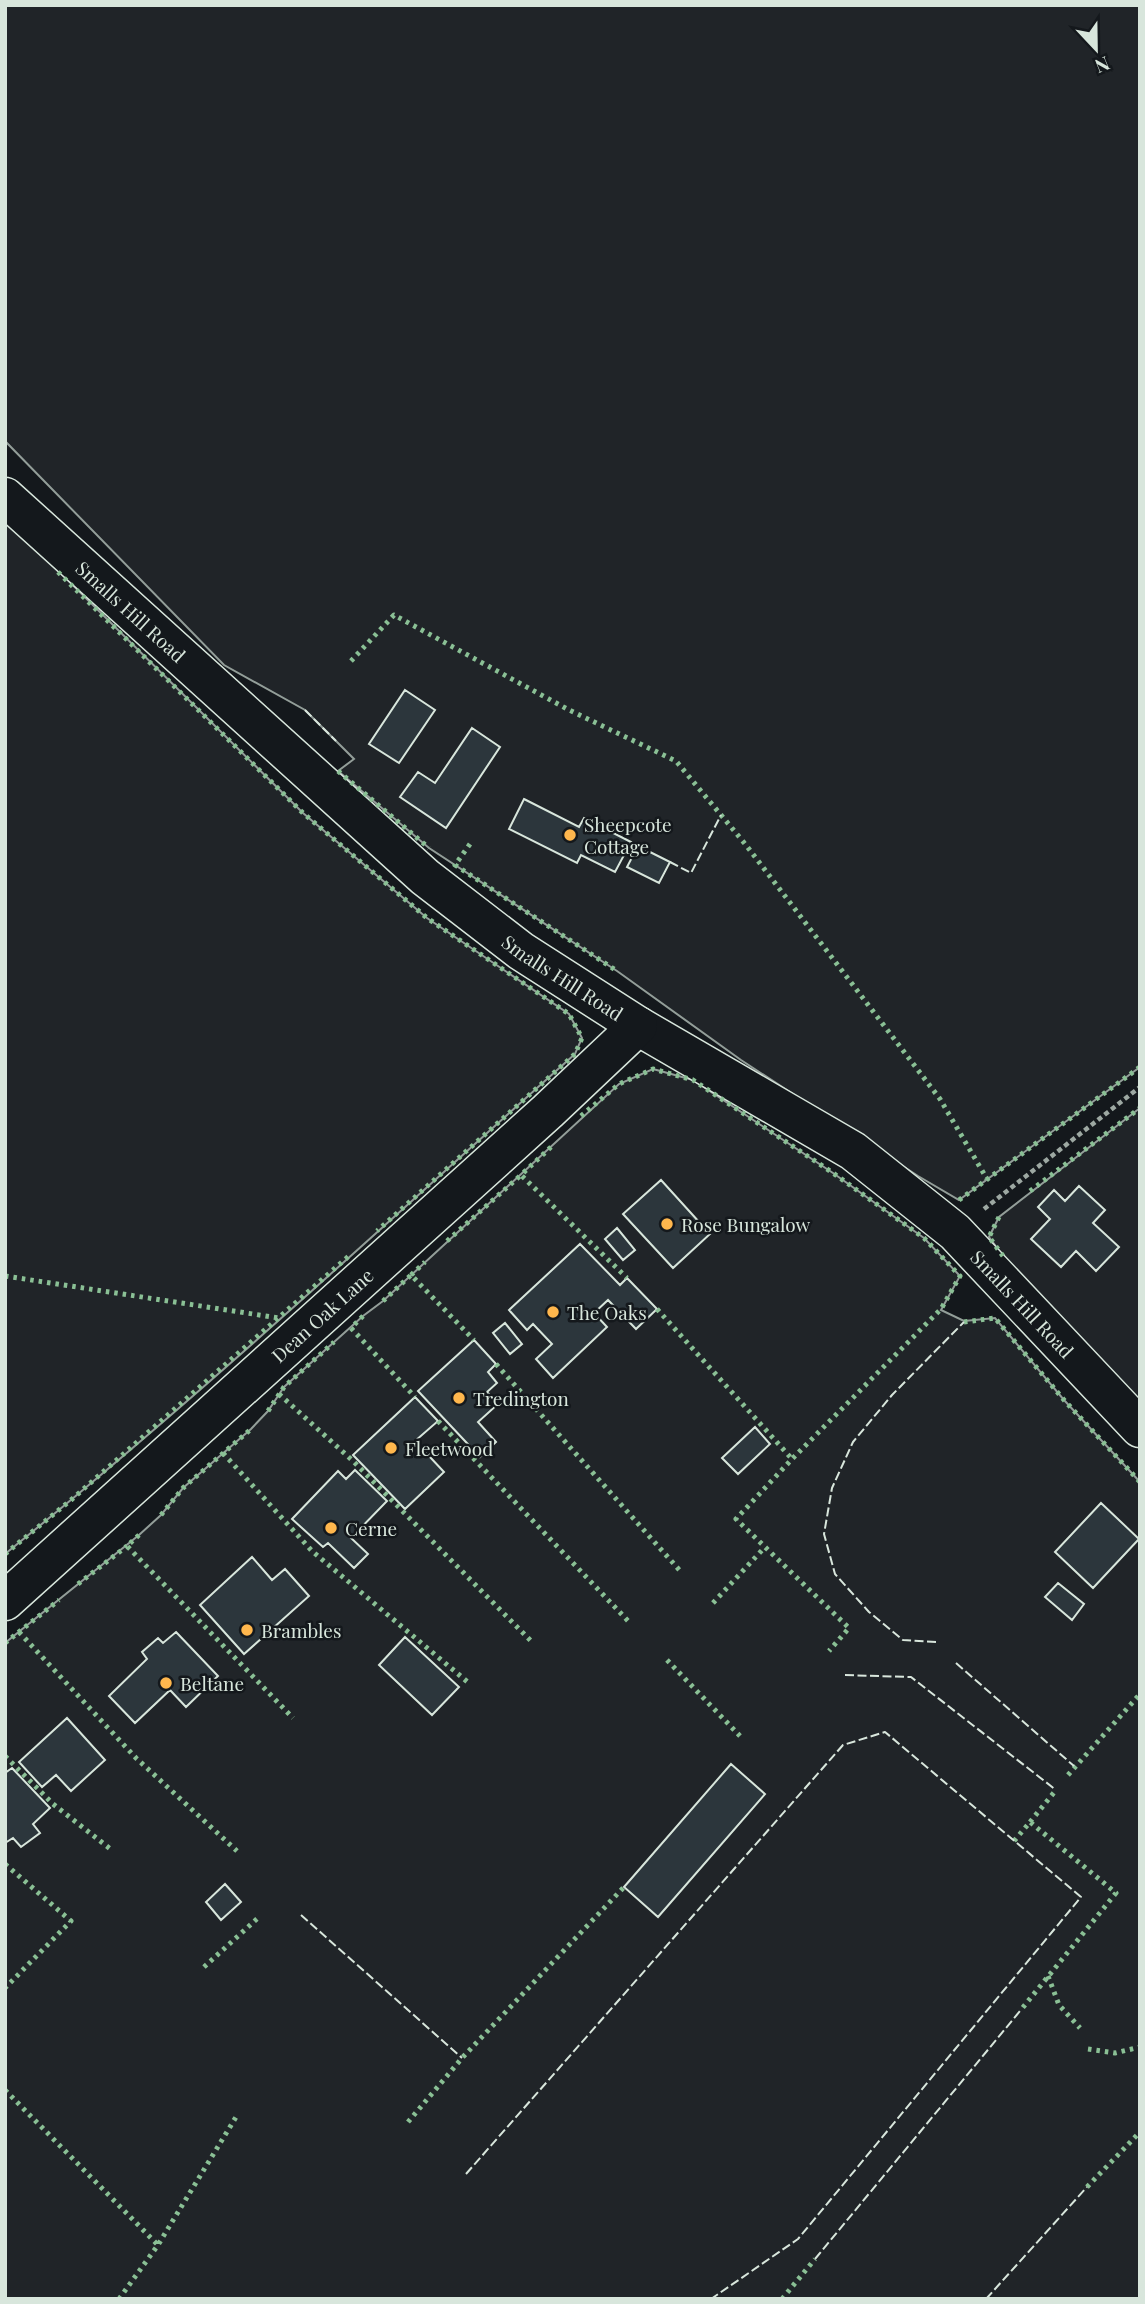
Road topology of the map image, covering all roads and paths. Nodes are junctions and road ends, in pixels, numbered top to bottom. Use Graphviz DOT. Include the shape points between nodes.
graph roads {
  1 [pos="5,497"];
  2 [pos="638,1026"];
  3 [pos="1140,1087"];
  4 [pos="955,1232"];
  5 [pos="1140,1428"];
  6 [pos="5,1601"];
  1 -- 2 [label="street, Smalls Hill Road" via="425,877 521,951"];
  2 -- 4 [label="street, Smalls Hill Road" via="853,1151"];
  2 -- 6 [label="street, Dean Oak Lane"];
  3 -- 4 [label="path"];
  4 -- 5 [label="street, Smalls Hill Road"];
}
